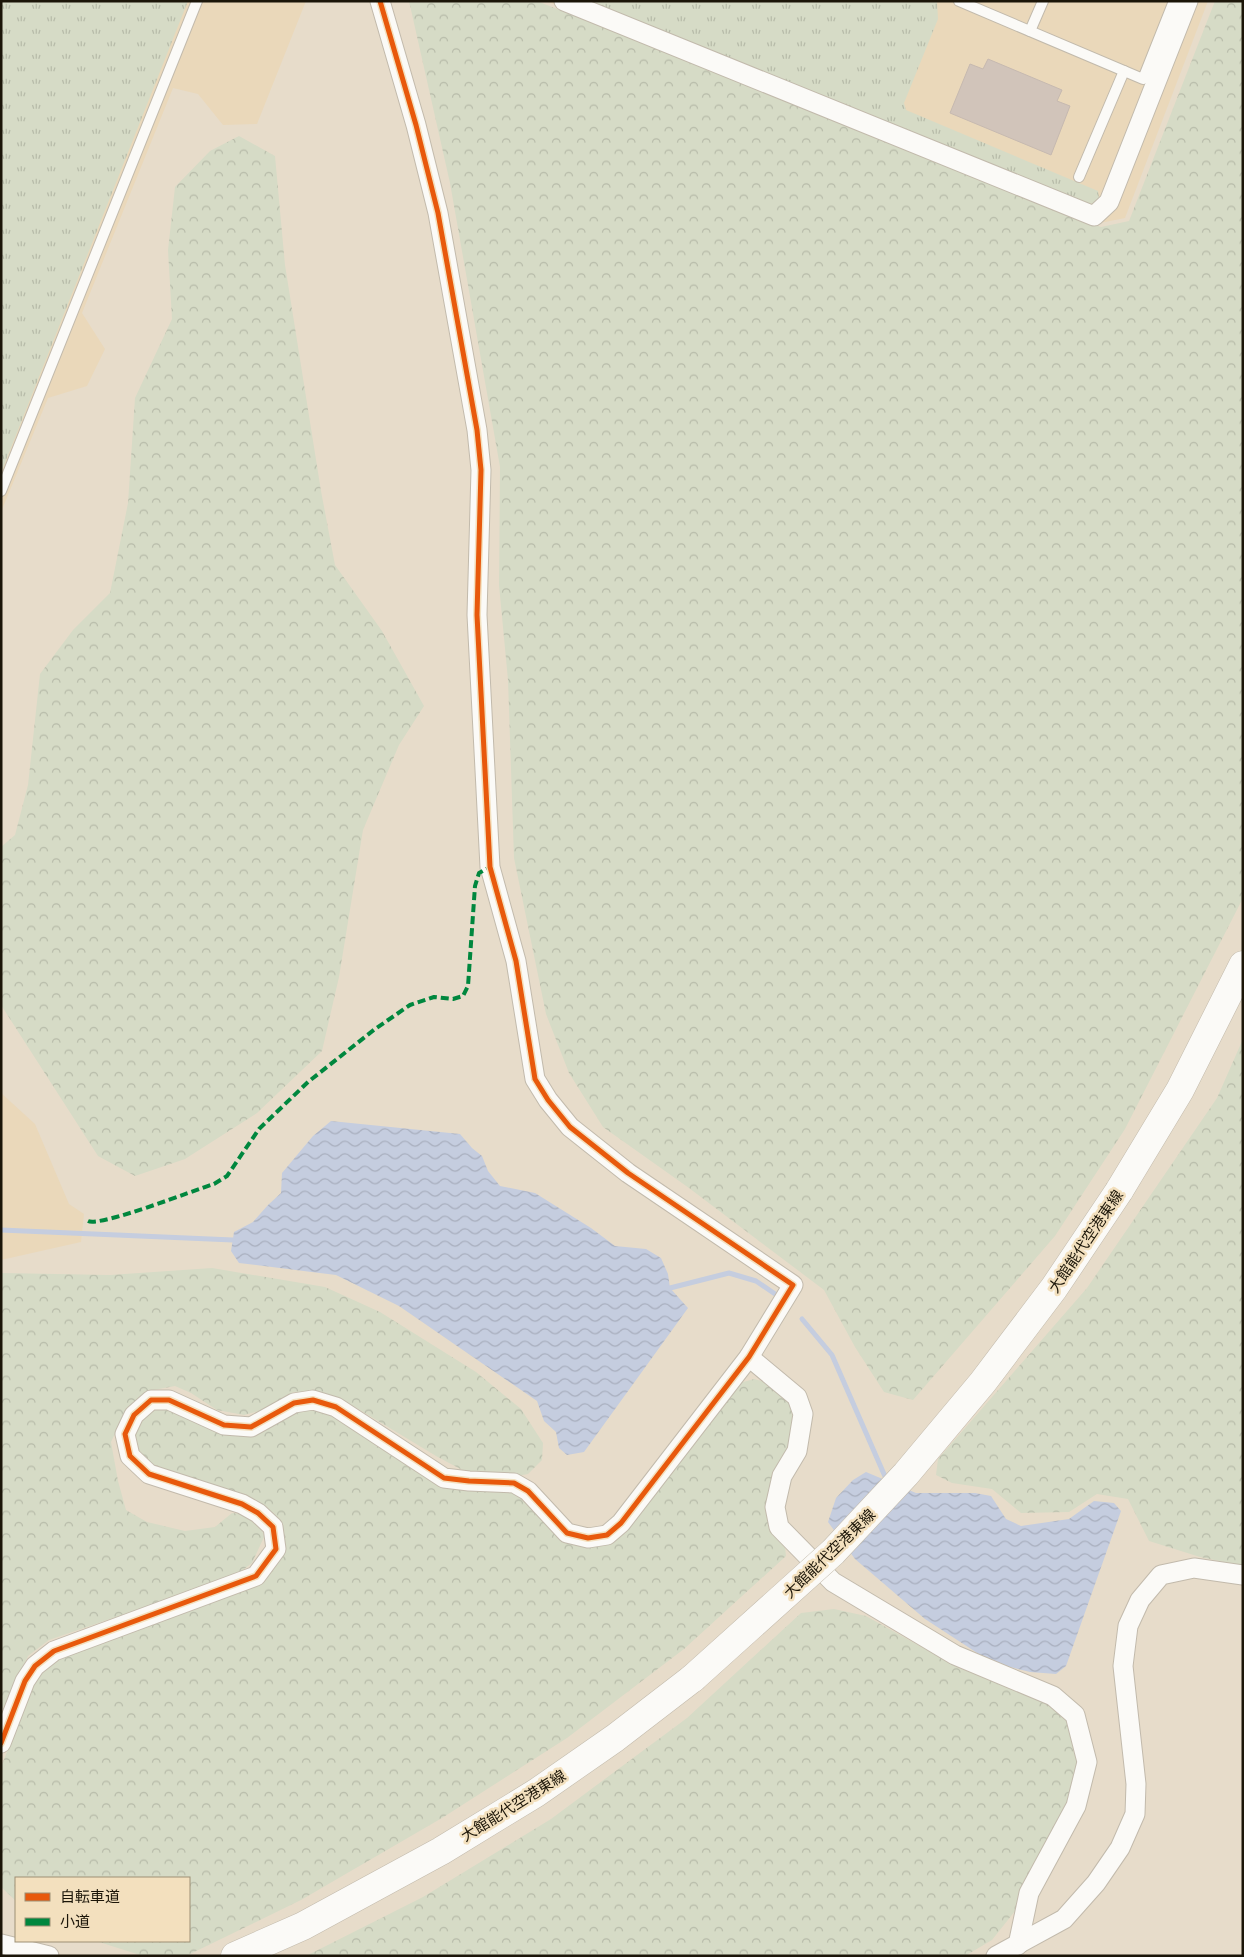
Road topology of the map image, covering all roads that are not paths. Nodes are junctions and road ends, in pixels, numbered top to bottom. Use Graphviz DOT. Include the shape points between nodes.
graph roads {
  1 [pos="197,1"];
  2 [pos="380,1"];
  3 [pos="564,1"];
  4 [pos="959,1"];
  5 [pos="1043,1"];
  6 [pos="1174,1"];
  7 [pos="1188,1"];
  8 [pos="1030,31"];
  9 [pos="1124,71"];
  10 [pos="1079,177"];
  11 [pos="1,490"];
  12 [pos="1243,965"];
  13 [pos="749,1357"];
  14 [pos="1243,1575"];
  15 [pos="1,1744"];
  16 [pos="1,1944"];
  17 [pos="1018,1945"];
  18 [pos="49,1956"];
  19 [pos="234,1956"];
  20 [pos="996,1956"];
  1 -- 11 [label="lane"];
  2 -- 13 [label="street" via="438,213 477,430 481,470 477,615 490,867 516,961 535,1079 570,1126 628,1173 793,1285"];
  3 -- 7 [label="street" via="1094,216 1109,202"];
  4 -- 8 [label="lane"];
  5 -- 8 [label="lane"];
  6 -- 9 [label="lane" via="1143,79"];
  8 -- 9 [label="lane"];
  9 -- 10 [label="lane"];
  12 -- 19 [label="main road, 大館能代空港東線, bridge" via="1180,1090 1119,1191 1054,1288 983,1382 906,1474 833,1552 693,1678 536,1793 303,1926"];
  13 -- 15 [label="street" via="621,1522 606,1535 588,1538 567,1533 528,1491 514,1483 444,1478 336,1407 313,1400 294,1403 251,1427 224,1425 169,1400 151,1400 134,1416 125,1434 130,1456 149,1474 242,1504 258,1513 273,1527 276,1549 256,1576 54,1651 35,1666 25,1681"];
  13 -- 17 [label="street" via="797,1397 803,1414 797,1451 782,1476 775,1507 779,1527 833,1582 955,1654 1053,1696 1075,1715 1087,1762 1076,1806 1029,1893"];
  14 -- 17 [label="street" via="1194,1568 1161,1575 1140,1600 1128,1626 1123,1666 1136,1784 1135,1814 1120,1848 1096,1883 1064,1919"];
  16 -- 18 [label="street"];
  17 -- 20 [label="street"];
}
